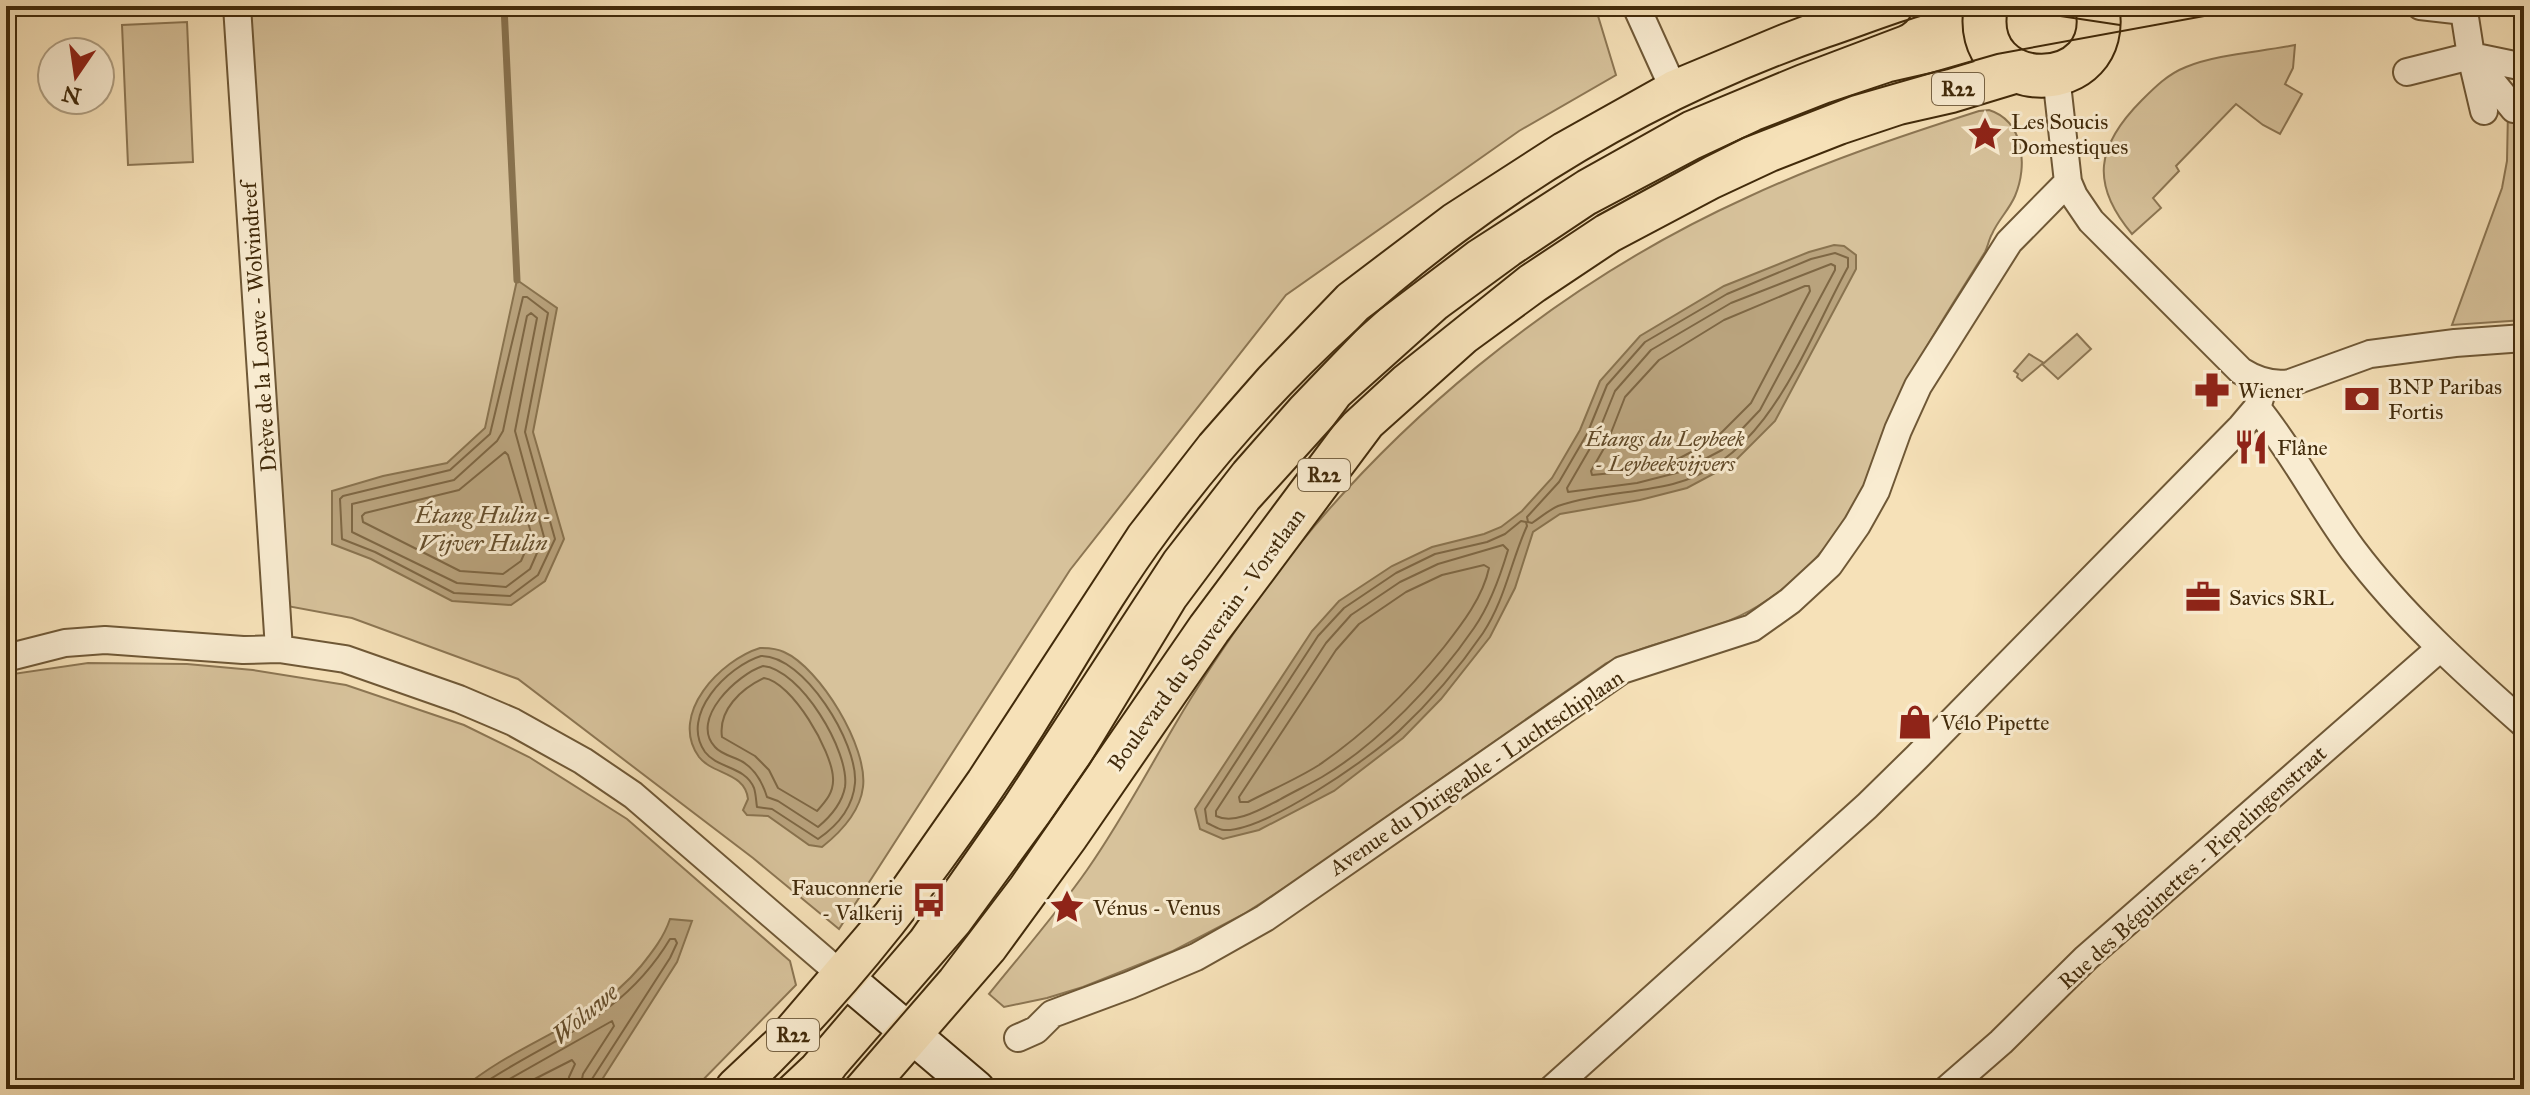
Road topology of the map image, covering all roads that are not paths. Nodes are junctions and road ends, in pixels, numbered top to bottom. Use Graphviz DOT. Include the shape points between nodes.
graph roads {
  1 [pos="237,6"];
  2 [pos="1636,6"];
  3 [pos="1891,6"];
  4 [pos="1986,6"];
  5 [pos="2097,6"];
  6 [pos="2420,6"];
  7 [pos="2466,8"];
  8 [pos="2471,56"];
  9 [pos="2524,67"];
  10 [pos="2407,72"];
  11 [pos="2037,75"];
  12 [pos="1675,92"];
  13 [pos="2514,109"];
  14 [pos="2484,111"];
  15 [pos="2062,188"];
  16 [pos="2524,338"];
  17 [pos="2265,382"];
  18 [pos="2257,408"];
  19 [pos="279,649"];
  20 [pos="2439,649"];
  21 [pos="6,658"];
  22 [pos="2524,724"];
  23 [pos="844,977"];
  24 [pos="911,1034"];
  25 [pos="1018,1038"];
  26 [pos="1558,1087"];
  27 [pos="737,1089"];
  28 [pos="862,1089"];
  29 [pos="976,1089"];
  30 [pos="1947,1089"];
  1 -- 19 [label="street, Drève de la Louve - Wolvindreef"];
  2 -- 12 [label="street"];
  3 -- 12 [label="main road, R22"];
  4 -- 11 [label="main road" via="1989,43 2001,60"];
  5 -- 11 [label="main road, R22" via="2098,30 2091,49 2077,65"];
  6 -- 7 [label="street"];
  7 -- 8 [label="street"];
  8 -- 9 [label="street"];
  8 -- 10 [label="street"];
  8 -- 13 [label="street"];
  8 -- 14 [label="street"];
  11 -- 15 [label="street" via="2050,183"];
  11 -- 24 [label="main road, Boulevard du Souverain - Vorstlaan / R22" via="1898,103 1769,150 1607,232 1461,334 1365,420 1209,629 986,946"];
  12 -- 23 [label="main road, R22" via="1566,153 1456,224 1353,302 1275,383 1147,539 987,784 894,917"];
  15 -- 17 [label="street" via="2062,203 2091,221 2241,371"];
  15 -- 25 [label="street, Avenue du Dirigeable - Luchtschiplaan" via="2009,242 1918,386 1857,525 1829,565 1790,601 1752,628 1622,670 1265,918 1196,957 1052,1014"];
  16 -- 17 [label="street" via="2370,354 2290,383"];
  17 -- 18 [label="street"];
  18 -- 20 [label="street" via="2353,550"];
  18 -- 26 [label="street" via="1867,806"];
  19 -- 21 [label="street" via="105,640 65,643"];
  19 -- 23 [label="street" via="345,659 459,699 583,761 633,795"];
  20 -- 22 [label="street"];
  20 -- 30 [label="street, Rue des Béguinettes - Piepelingenstraat" via="2086,958"];
  23 -- 24 [label="street"];
  23 -- 27 [label="main road, R22"];
  24 -- 28 [label="main road, Boulevard du Souverain - Vorstlaan / R22"];
  24 -- 29 [label="street"];
}
